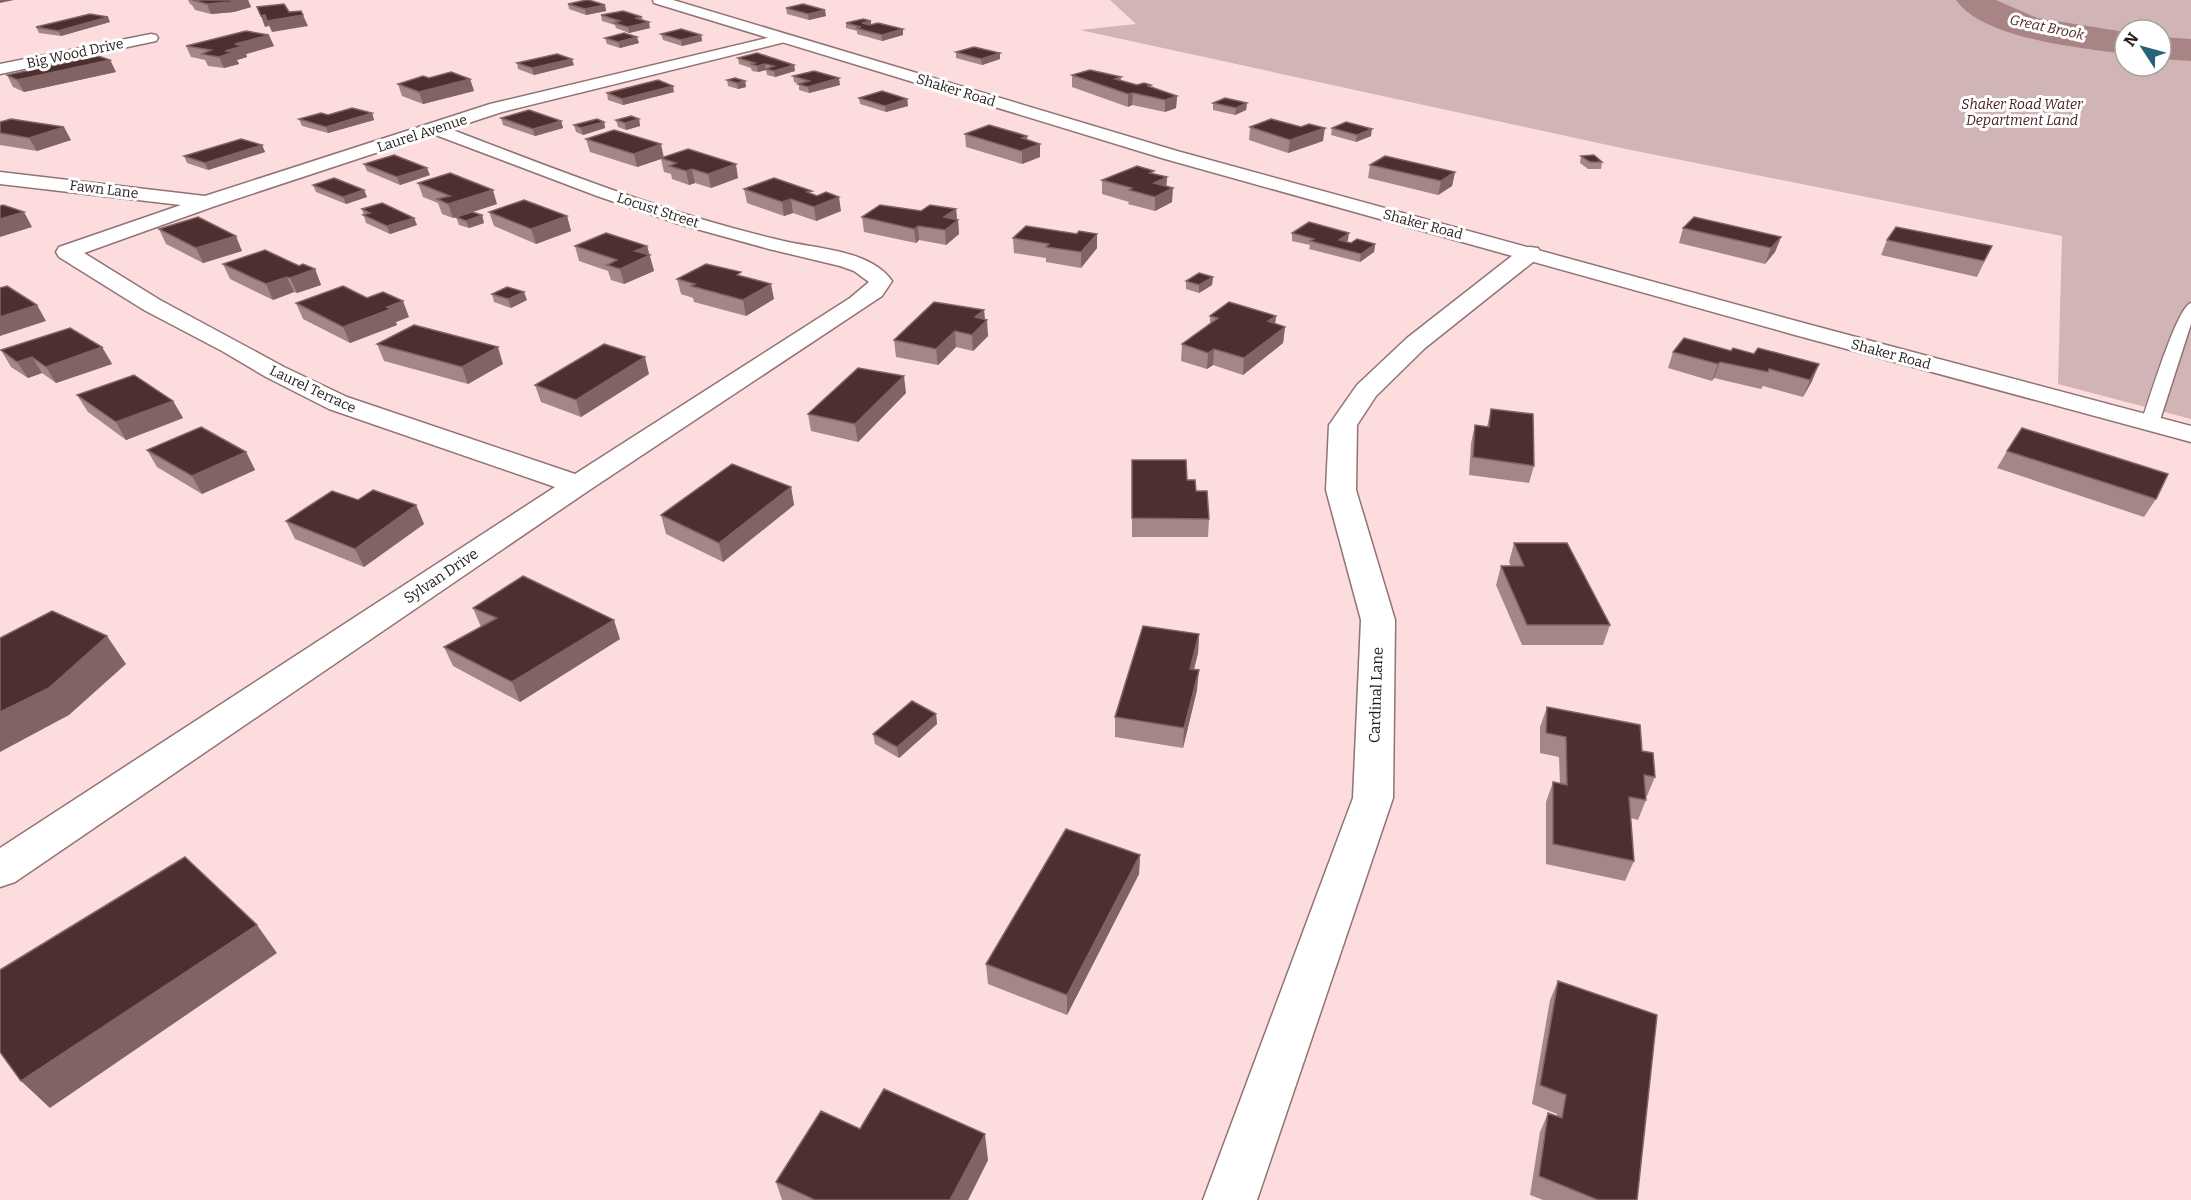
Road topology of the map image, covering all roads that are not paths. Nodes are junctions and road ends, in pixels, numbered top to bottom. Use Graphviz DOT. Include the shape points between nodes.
graph roads {
  1 [pos="659,0"];
  2 [pos="151,38"];
  3 [pos="784,38"];
  4 [pos="0,69"];
  5 [pos="435,129"];
  6 [pos="0,178"];
  7 [pos="208,202"];
  8 [pos="67,252"];
  9 [pos="1530,253"];
  10 [pos="882,281"];
  11 [pos="2186,319"];
  12 [pos="2150,423"];
  13 [pos="2191,434"];
  14 [pos="578,485"];
  15 [pos="0,870"];
  16 [pos="1230,1200"];
  1 -- 3 [label="street, Shaker Road"];
  2 -- 4 [label="street, Big Wood Drive"];
  3 -- 5 [label="street, Laurel Avenue" via="539,96"];
  3 -- 9 [label="street, Shaker Road" via="1171,155"];
  5 -- 7 [label="street, Laurel Avenue"];
  5 -- 10 [label="street, Locust Street" via="638,205 736,235 852,263 875,273"];
  6 -- 7 [label="street, Fawn Lane"];
  7 -- 8 [label="street, Laurel Avenue"];
  8 -- 14 [label="street, Laurel Terrace" via="152,305 338,403"];
  9 -- 12 [label="street, Shaker Road"];
  9 -- 16 [label="street, Cardinal Lane" via="1416,343 1366,391 1343,425 1341,490 1378,620 1373,798"];
  10 -- 14 [label="street, Sylvan Drive" via="858,303"];
  11 -- 12 [label="lane"];
  12 -- 13 [label="street, Shaker Road"];
  14 -- 15 [label="street, Sylvan Drive"];
}
